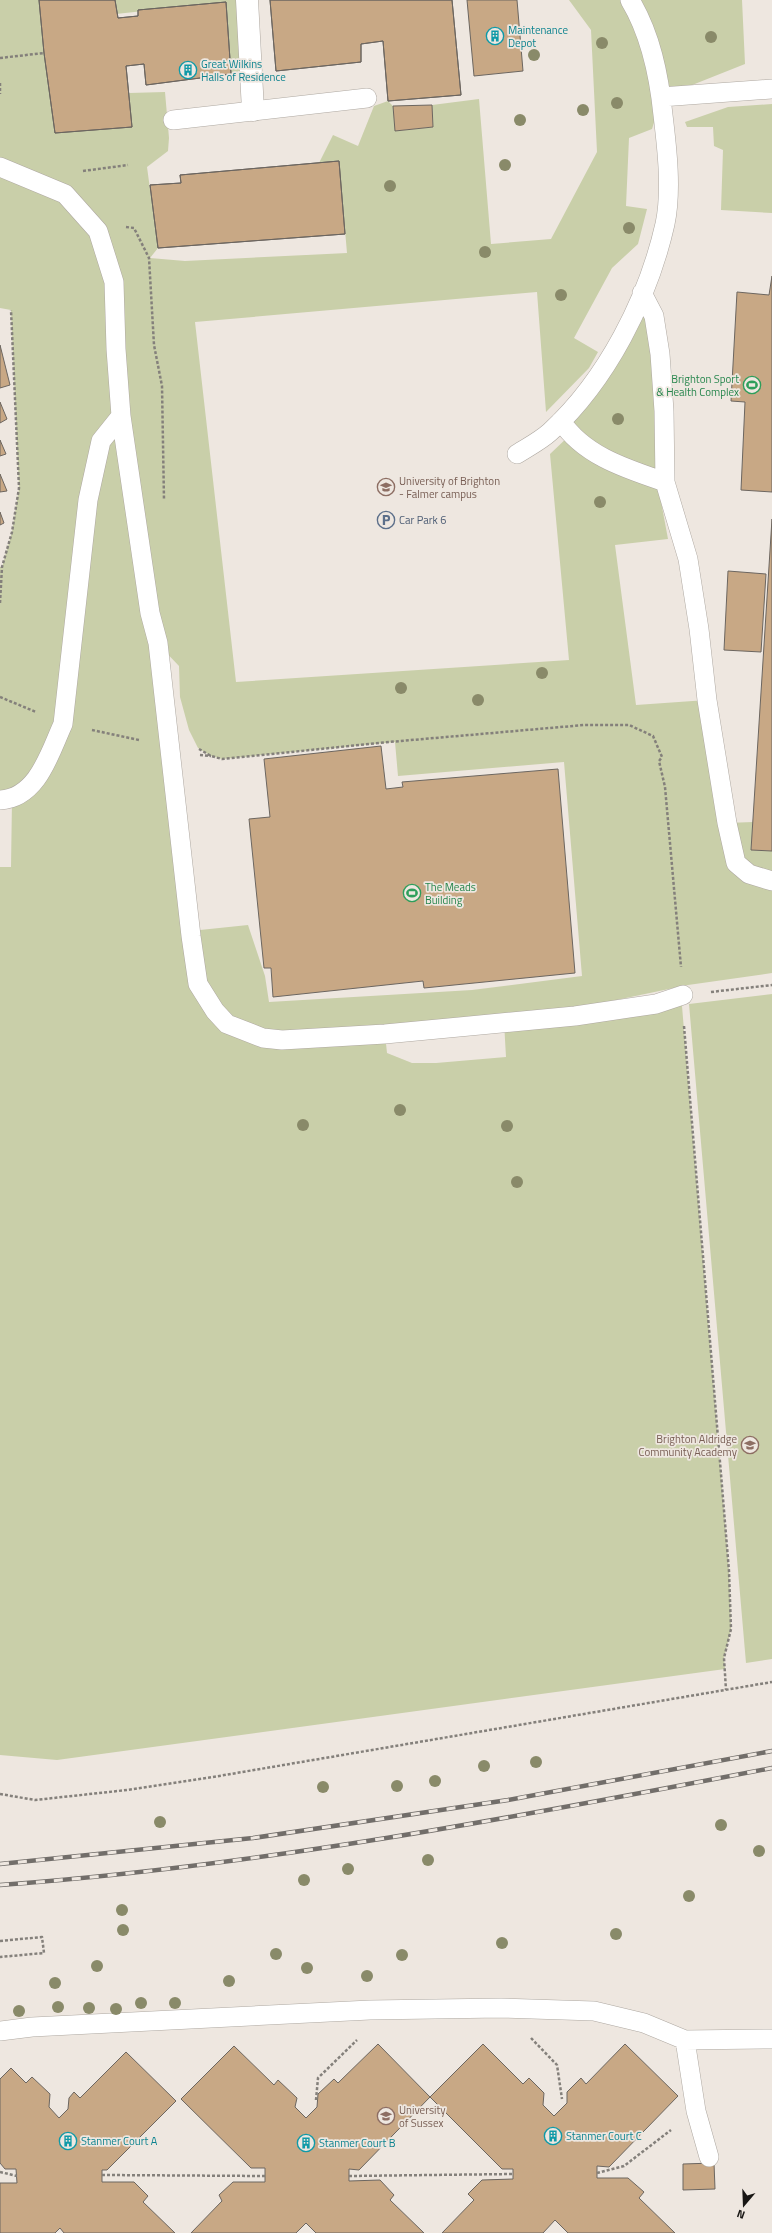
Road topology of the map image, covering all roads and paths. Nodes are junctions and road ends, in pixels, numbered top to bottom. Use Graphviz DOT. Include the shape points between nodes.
graph roads {
  1 [pos="247,0"];
  2 [pos="630,0"];
  3 [pos="44,53"];
  4 [pos="0,58"];
  5 [pos="0,83"];
  6 [pos="772,89"];
  7 [pos="0,94"];
  8 [pos="662,97"];
  9 [pos="367,98"];
  10 [pos="253,110"];
  11 [pos="172,120"];
  12 [pos="128,165"];
  13 [pos="0,167"];
  14 [pos="90,169"];
  15 [pos="95,225"];
  16 [pos="642,293"];
  17 [pos="11,310"];
  18 [pos="122,416"];
  19 [pos="561,421"];
  20 [pos="517,454"];
  21 [pos="665,482"];
  22 [pos="165,504"];
  23 [pos="0,603"];
  24 [pos="0,697"];
  25 [pos="31,710"];
  26 [pos="87,729"];
  27 [pos="196,742"];
  28 [pos="170,752"];
  29 [pos="0,800"];
  30 [pos="772,881"];
  31 [pos="772,985"];
  32 [pos="683,995"];
  33 [pos="772,1682"];
  34 [pos="726,1690"];
  35 [pos="0,1794"];
  36 [pos="0,1941"];
  37 [pos="0,1958"];
  38 [pos="502,2008"];
  39 [pos="390,2010"];
  40 [pos="0,2031"];
  41 [pos="772,2039"];
  42 [pos="685,2040"];
  43 [pos="562,2098"];
  44 [pos="316,2100"];
  45 [pos="696,2111"];
  46 [pos="709,2157"];
  47 [pos="0,2172"];
  48 [pos="597,2173"];
  49 [pos="513,2174"];
  50 [pos="102,2175"];
  51 [pos="17,2176"];
  52 [pos="265,2176"];
  53 [pos="349,2176"];
  1 -- 10 [label="street"];
  2 -- 8 [label="lane" via="644,24 654,56"];
  3 -- 4 [label="path"];
  5 -- 7 [label="path"];
  6 -- 8 [label="lane"];
  8 -- 16 [label="lane" via="667,150 665,223"];
  9 -- 10 [label="lane"];
  10 -- 11 [label="lane"];
  12 -- 14 [label="path"];
  13 -- 15 [label="lane" via="65,194"];
  15 -- 18 [label="lane" via="114,282"];
  15 -- 22 [label="path" via="134,228 149,258 154,345 162,386"];
  16 -- 19 [label="lane" via="619,346 602,373"];
  16 -- 21 [label="lane" via="654,316 660,354"];
  17 -- 23 [label="path" via="19,488 12,532 2,567"];
  18 -- 28 [label="lane" via="150,613 158,643"];
  18 -- 29 [label="lane" via="101,441 88,500 63,724 50,758 34,782 12,799"];
  19 -- 20 [label="lane" via="548,434"];
  19 -- 21 [label="lane" via="570,435 611,462"];
  21 -- 30 [label="lane" via="688,559 699,629 706,700 726,823 736,863 749,874"];
  24 -- 25 [label="path"];
  26 -- 28 [label="path" via="133,737"];
  27 -- 32 [label="path" via="198,748 222,759 584,725 629,725 642,729 653,736 662,757 659,761 665,787"];
  28 -- 32 [label="lane" via="198,984 215,1011 227,1024 263,1038 282,1040 385,1034 575,1016 656,1004"];
  31 -- 32 [label="path"];
  32 -- 34 [label="path" via="729,1571 731,1629 724,1658"];
  33 -- 34 [label="path"];
  34 -- 35 [label="path" via="135,1789 35,1800"];
  36 -- 37 [label="path" via="42,1937 44,1953"];
  38 -- 39 [label="lane"];
  38 -- 42 [label="lane" via="594,2011 644,2022"];
  38 -- 43 [label="path" via="557,2065"];
  39 -- 40 [label="lane" via="47,2026"];
  39 -- 44 [label="path" via="318,2078"];
  41 -- 42 [label="lane"];
  42 -- 45 [label="lane"];
  45 -- 46 [label="lane"];
  45 -- 48 [label="path" via="624,2166"];
  47 -- 51 [label="path"];
  49 -- 53 [label="path"];
  50 -- 52 [label="path"];
}
